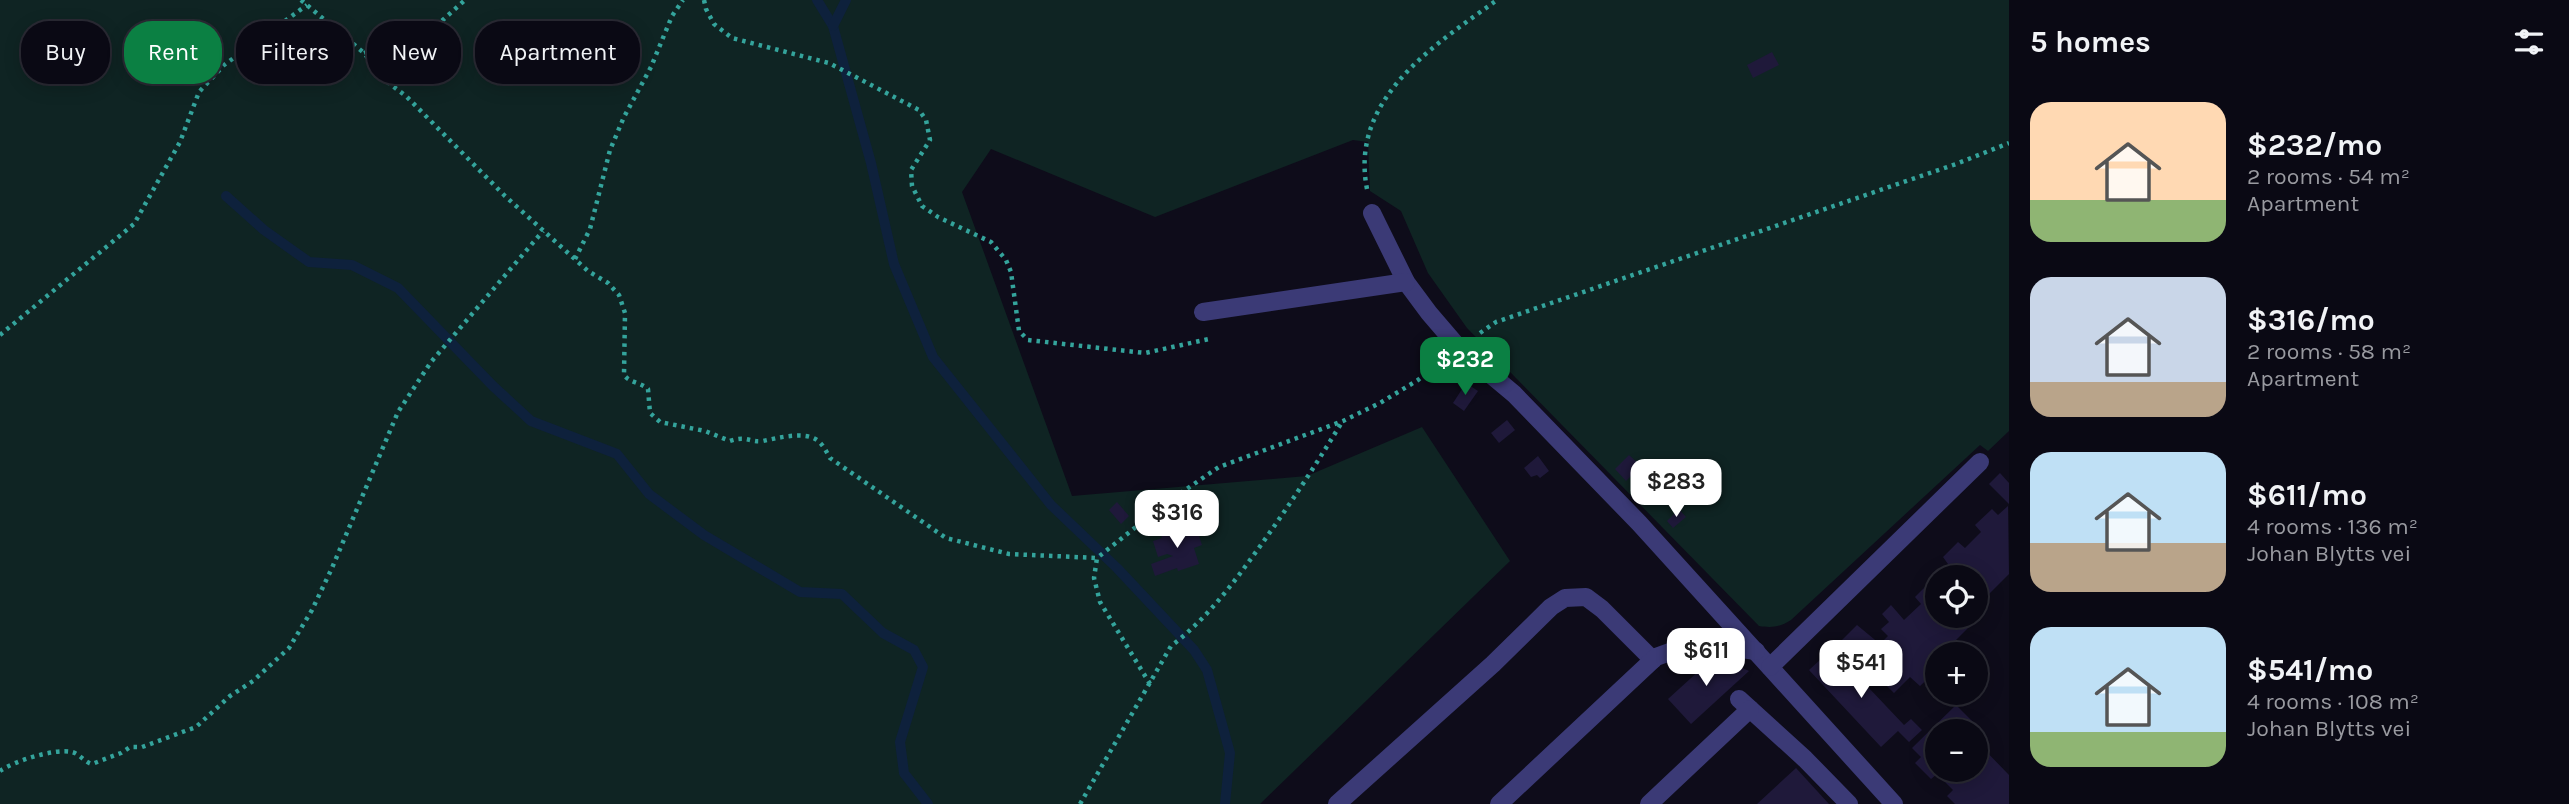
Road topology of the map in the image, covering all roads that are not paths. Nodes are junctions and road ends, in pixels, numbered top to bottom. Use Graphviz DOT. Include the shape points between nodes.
graph roads {
  1 [pos="1372,213"];
  2 [pos="1406,282"];
  3 [pos="1203,312"];
  4 [pos="1980,462"];
  5 [pos="1756,651"];
  6 [pos="1653,660"];
  7 [pos="1770,667"];
  8 [pos="1337,804"];
  9 [pos="1499,804"];
  10 [pos="1649,804"];
  11 [pos="1849,804"];
  12 [pos="1895,804"];
  1 -- 2 [label="street"];
  2 -- 3 [label="street"];
  2 -- 5 [label="street" via="1459,348 1514,394"];
  4 -- 7 [label="street"];
  5 -- 6 [label="street" via="1689,645"];
  5 -- 7 [label="street"];
  6 -- 8 [label="street" via="1586,597 1565,598"];
  6 -- 9 [label="street"];
  7 -- 12 [label="street"];
  10 -- 11 [label="street" via="1745,704"];
}
